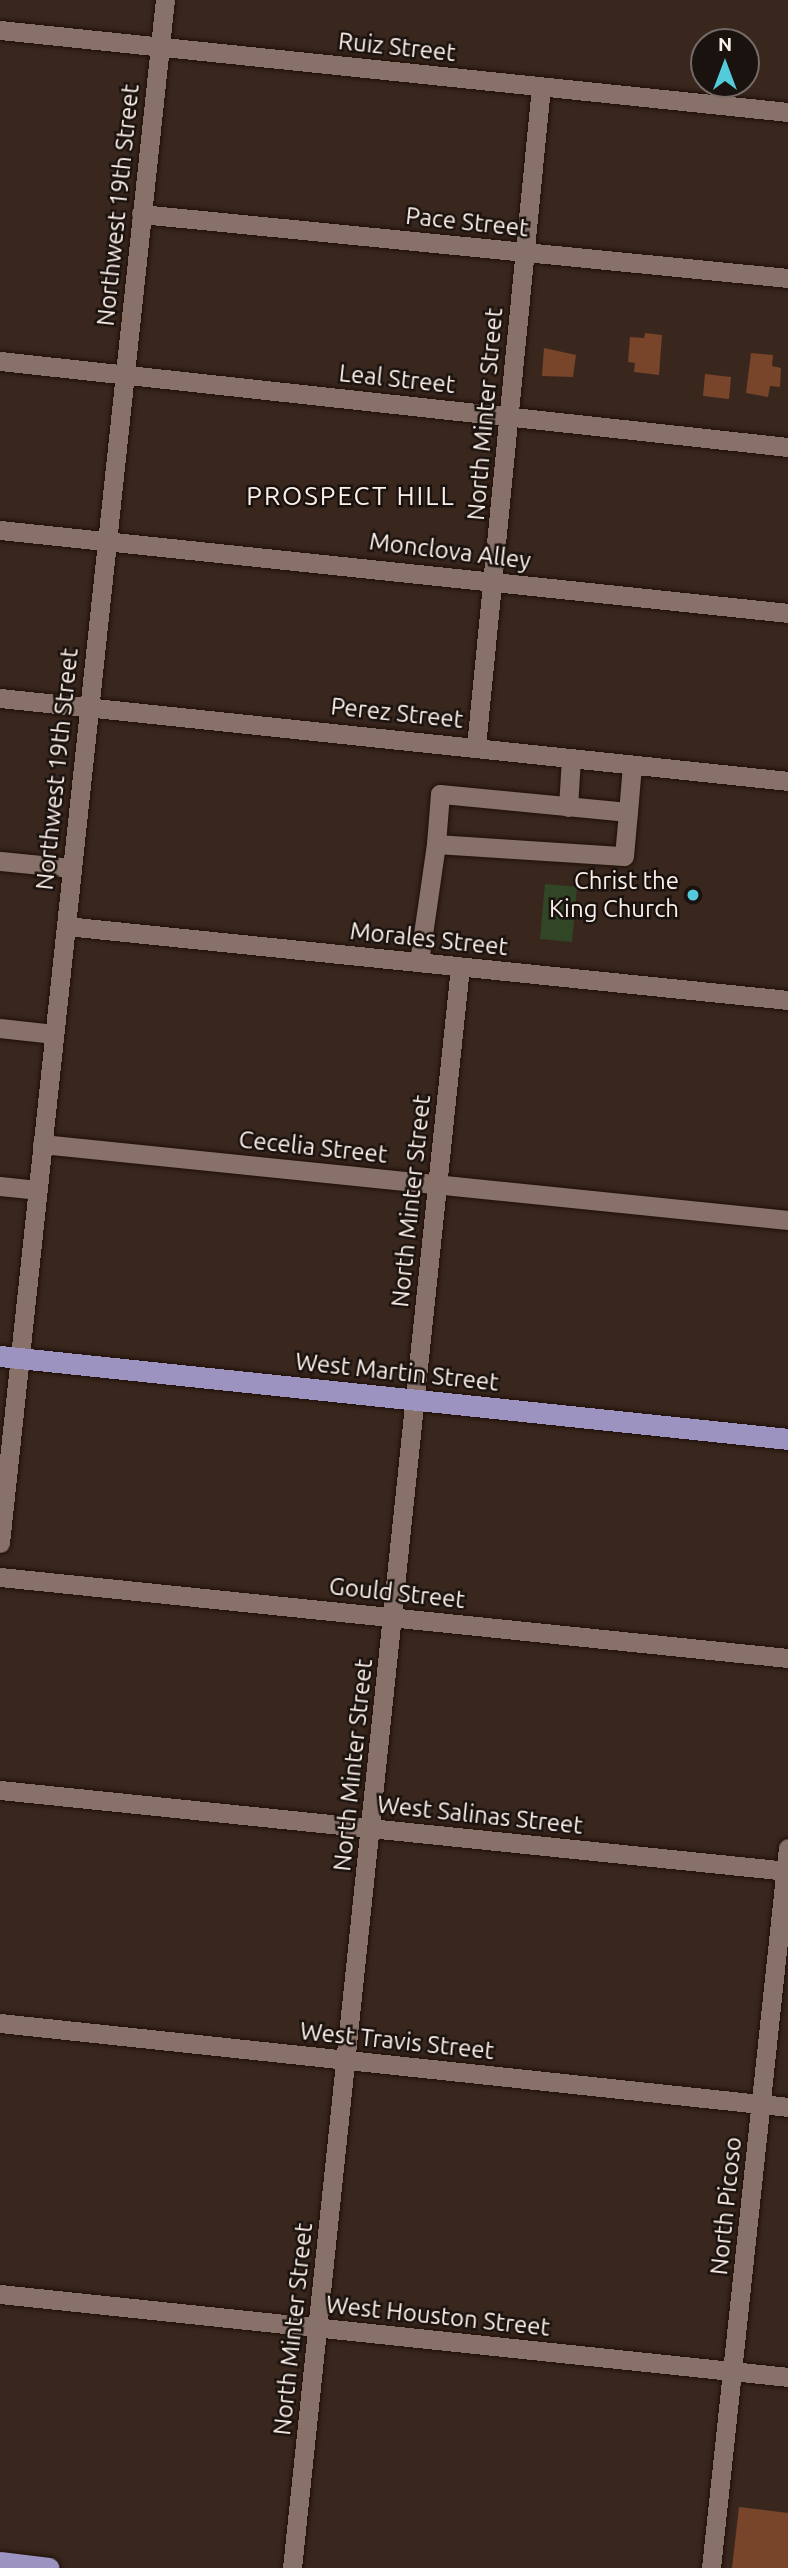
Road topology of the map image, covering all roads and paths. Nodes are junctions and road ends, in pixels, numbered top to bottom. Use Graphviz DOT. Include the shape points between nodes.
graph roads {
  1 [pos="165,0"];
  2 [pos="0,30"];
  3 [pos="160,46"];
  4 [pos="541,86"];
  5 [pos="788,112"];
  6 [pos="141,214"];
  7 [pos="524,252"];
  8 [pos="788,278"];
  9 [pos="0,361"];
  10 [pos="124,373"];
  11 [pos="510,417"];
  12 [pos="788,447"];
  13 [pos="0,530"];
  14 [pos="106,540"];
  15 [pos="494,579"];
  16 [pos="788,613"];
  17 [pos="0,698"];
  18 [pos="87,707"];
  19 [pos="476,746"];
  20 [pos="571,758"];
  21 [pos="632,765"];
  22 [pos="788,781"];
  23 [pos="568,807"];
  24 [pos="628,812"];
  25 [pos="436,844"];
  26 [pos="0,861"];
  27 [pos="72,868"];
  28 [pos="66,926"];
  29 [pos="419,962"];
  30 [pos="460,967"];
  31 [pos="788,1000"];
  32 [pos="0,1028"];
  33 [pos="54,1034"];
  34 [pos="42,1143"];
  35 [pos="438,1184"];
  36 [pos="0,1186"];
  37 [pos="37,1190"];
  38 [pos="788,1220"];
  39 [pos="10,1358"];
  40 [pos="415,1400"];
  41 [pos="788,1439"];
  42 [pos="1,1534"];
  43 [pos="0,1577"];
  44 [pos="393,1617"];
  45 [pos="788,1658"];
  46 [pos="0,1790"];
  47 [pos="371,1828"];
  48 [pos="788,1848"];
  49 [pos="787,1871"];
  50 [pos="0,2023"];
  51 [pos="347,2060"];
  52 [pos="762,2104"];
  53 [pos="788,2106"];
  54 [pos="0,2294"];
  55 [pos="318,2328"];
  56 [pos="733,2371"];
  57 [pos="788,2377"];
  58 [pos="0,2563"];
  59 [pos="49,2568"];
  60 [pos="292,2568"];
  61 [pos="711,2568"];
  1 -- 3 [label="street, Northwest 19th Street"];
  2 -- 3 [label="street, Ruiz Street"];
  3 -- 4 [label="street, Ruiz Street"];
  3 -- 6 [label="street, Northwest 19th Street"];
  4 -- 5 [label="street, Ruiz Street"];
  4 -- 7 [label="street, North Minter Street"];
  6 -- 7 [label="street, Pace Street"];
  6 -- 10 [label="street, Northwest 19th Street"];
  7 -- 8 [label="street, Pace Street"];
  7 -- 11 [label="street, North Minter Street"];
  9 -- 10 [label="street, Leal Street"];
  10 -- 11 [label="street, Leal Street"];
  10 -- 14 [label="street, Northwest 19th Street"];
  11 -- 12 [label="street, Leal Street"];
  11 -- 15 [label="street, North Minter Street"];
  13 -- 14 [label="street, Monclova Alley"];
  14 -- 15 [label="street, Monclova Alley"];
  14 -- 18 [label="street, Northwest 19th Street"];
  15 -- 16 [label="street, Monclova Alley"];
  15 -- 19 [label="street, North Minter Street"];
  17 -- 18 [label="street, Perez Street"];
  18 -- 19 [label="street, Perez Street"];
  18 -- 27 [label="street, Northwest 19th Street"];
  19 -- 20 [label="street, Perez Street"];
  20 -- 21 [label="street, Perez Street"];
  20 -- 23 [label="street"];
  21 -- 22 [label="street, Perez Street"];
  21 -- 24 [label="street"];
  23 -- 24 [label="street"];
  23 -- 25 [label="street" via="440,794"];
  24 -- 25 [label="street" via="624,856"];
  25 -- 29 [label="street"];
  26 -- 27 [label="street"];
  27 -- 28 [label="street, Northwest 19th Street"];
  28 -- 29 [label="street, Morales Street"];
  28 -- 33 [label="street, Northwest 19th Street"];
  29 -- 30 [label="street, Morales Street"];
  30 -- 31 [label="street, Morales Street"];
  30 -- 35 [label="street, North Minter Street"];
  32 -- 33 [label="street"];
  33 -- 34 [label="street, Northwest 19th Street"];
  34 -- 35 [label="street, Cecelia Street"];
  34 -- 37 [label="street, Northwest 19th Street"];
  35 -- 38 [label="street, Cecelia Street"];
  35 -- 40 [label="street, North Minter Street"];
  36 -- 37 [label="street"];
  37 -- 39 [label="street, Northwest 19th Street"];
  39 -- 40 [label="main road, West Martin Street"];
  39 -- 42 [label="street, Northwest 19th Street"];
  40 -- 41 [label="main road, West Martin Street"];
  40 -- 44 [label="street, North Minter Street"];
  43 -- 44 [label="street, Gould Street"];
  44 -- 45 [label="street, Gould Street"];
  44 -- 47 [label="street, North Minter Street"];
  46 -- 47 [label="street, West Salinas Street"];
  47 -- 49 [label="street, West Salinas Street"];
  47 -- 51 [label="street, North Minter Street"];
  48 -- 49 [label="street, North Picoso"];
  49 -- 52 [label="street, North Picoso"];
  50 -- 51 [label="street, West Travis Street"];
  51 -- 52 [label="street, West Travis Street"];
  51 -- 55 [label="street, North Minter Street"];
  52 -- 53 [label="street, West Travis Street"];
  52 -- 56 [label="street, North Picoso"];
  54 -- 55 [label="street, West Houston Street"];
  55 -- 56 [label="street, West Houston Street"];
  55 -- 60 [label="street, North Minter Street"];
  56 -- 57 [label="street, West Houston Street"];
  56 -- 61 [label="street, North Picoso"];
  58 -- 59 [label="main road"];
}
